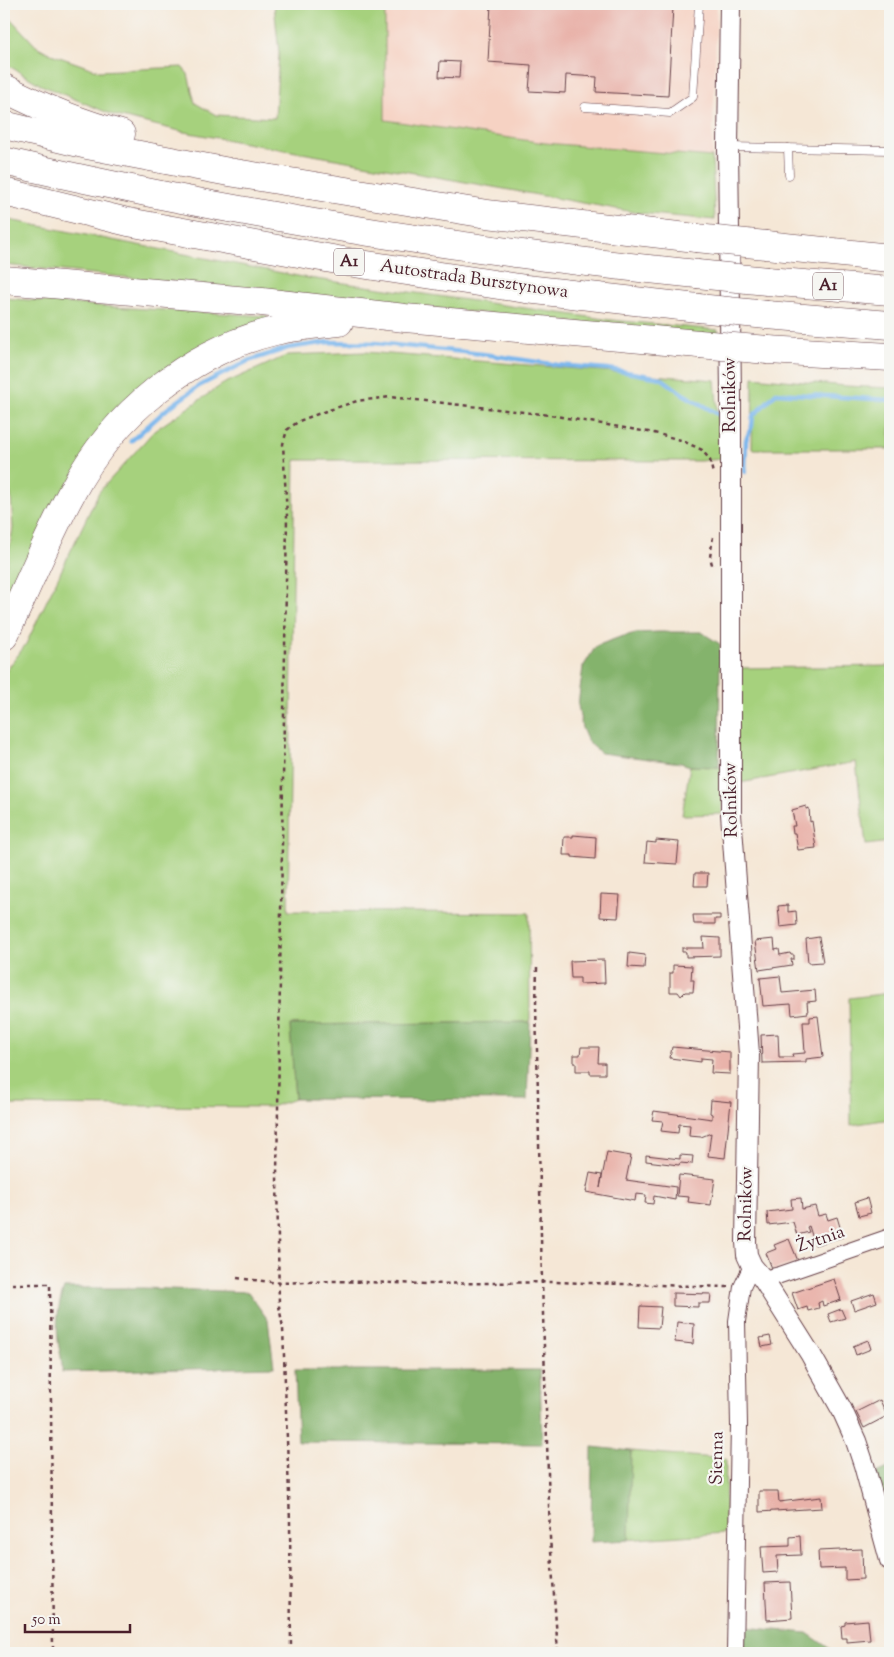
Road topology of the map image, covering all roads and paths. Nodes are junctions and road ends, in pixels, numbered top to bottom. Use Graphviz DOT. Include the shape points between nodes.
graph roads {
  1 [pos="699,4"];
  2 [pos="730,4"];
  3 [pos="4,88"];
  4 [pos="585,108"];
  5 [pos="4,125"];
  6 [pos="728,147"];
  7 [pos="788,148"];
  8 [pos="890,150"];
  9 [pos="4,161"];
  10 [pos="229,172"];
  11 [pos="789,175"];
  12 [pos="4,192"];
  13 [pos="890,258"];
  14 [pos="4,280"];
  15 [pos="890,291"];
  16 [pos="405,318"];
  17 [pos="890,325"];
  18 [pos="890,357"];
  19 [pos="714,479"];
  20 [pos="713,535"];
  21 [pos="731,573"];
  22 [pos="4,636"];
  23 [pos="537,968"];
  24 [pos="890,1237"];
  25 [pos="757,1273"];
  26 [pos="237,1278"];
  27 [pos="542,1282"];
  28 [pos="279,1283"];
  29 [pos="4,1284"];
  30 [pos="742,1287"];
  31 [pos="890,1560"];
  32 [pos="53,1653"];
  33 [pos="291,1653"];
  34 [pos="558,1653"];
  35 [pos="735,1653"];
  1 -- 4 [label="lane" via="693,97 670,113"];
  2 -- 6 [label="street, Rolników"];
  3 -- 10 [label="highway" via="86,125 125,135"];
  5 -- 10 [label="highway"];
  6 -- 7 [label="lane"];
  6 -- 21 [label="street, Rolników"];
  7 -- 8 [label="lane"];
  7 -- 11 [label="lane"];
  9 -- 15 [label="highway, Autostrada Bursztynowa / A1, bridge" via="216,206 336,227 574,261"];
  10 -- 13 [label="highway, bridge" via="487,214"];
  12 -- 17 [label="highway, Autostrada Bursztynowa / A1, bridge" via="128,222 354,263 526,289"];
  14 -- 16 [label="highway" via="243,300"];
  16 -- 18 [label="highway, bridge" via="768,350"];
  16 -- 22 [label="highway" via="308,325 274,331 235,344 198,362 163,385 100,448 73,490"];
  19 -- 28 [label="path" via="710,460 702,450 681,440 550,415 390,397 357,401 299,421 287,430 283,444 287,516 277,1175"];
  20 -- 21 [label="path" via="712,566 716,573"];
  21 -- 25 [label="street, Rolników" via="730,814 750,1054 746,1242 747,1255"];
  23 -- 27 [label="path"];
  24 -- 25 [label="street, Żytnia" via="806,1266"];
  25 -- 30 [label="street, Sienna"];
  25 -- 31 [label="street, Rolników" via="842,1410 862,1457"];
  26 -- 28 [label="path"];
  27 -- 28 [label="path"];
  27 -- 30 [label="path"];
  27 -- 34 [label="path" via="550,1537"];
  28 -- 33 [label="path" via="290,1512"];
  29 -- 32 [label="path" via="50,1284"];
  30 -- 35 [label="street, Sienna" via="737,1321 739,1425"];
}
